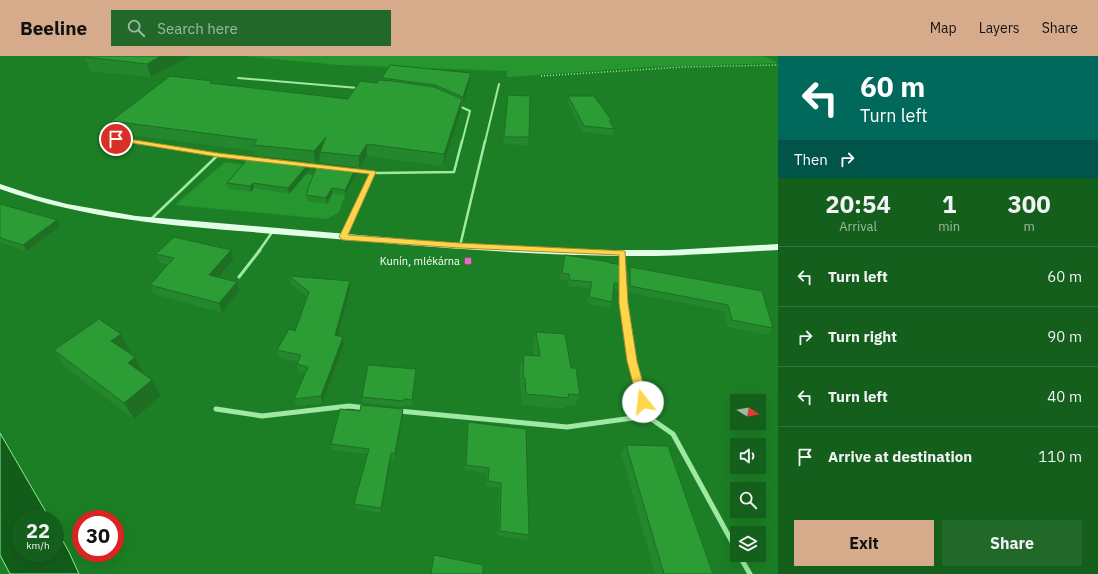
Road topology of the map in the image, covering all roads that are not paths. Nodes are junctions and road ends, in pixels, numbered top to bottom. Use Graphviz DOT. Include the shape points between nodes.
graph roads {
  1 [pos="238,78"];
  2 [pos="499,84"];
  3 [pos="361,88"];
  4 [pos="456,104"];
  5 [pos="116,139"];
  6 [pos="218,155"];
  7 [pos="256,159"];
  8 [pos="303,164"];
  9 [pos="326,167"];
  10 [pos="350,170"];
  11 [pos="373,172"];
  12 [pos="0,186"];
  13 [pos="150,220"];
  14 [pos="273,231"];
  15 [pos="343,237"];
  16 [pos="460,246"];
  17 [pos="778,247"];
  18 [pos="623,253"];
  19 [pos="239,277"];
  20 [pos="372,408"];
  21 [pos="216,409"];
  22 [pos="395,411"];
  23 [pos="647,416"];
  24 [pos="730,538"];
  25 [pos="743,562"];
  26 [pos="750,574"];
  1 -- 3 [label="lane"];
  2 -- 16 [label="lane"];
  4 -- 11 [label="lane" via="470,111 454,172"];
  5 -- 6 [label="lane"];
  6 -- 7 [label="lane"];
  6 -- 13 [label="lane"];
  8 -- 9 [label="lane"];
  10 -- 11 [label="lane"];
  11 -- 15 [label="lane"];
  12 -- 13 [label="main road" via="69,208"];
  13 -- 14 [label="main road"];
  14 -- 15 [label="main road"];
  14 -- 19 [label="lane"];
  15 -- 16 [label="main road"];
  16 -- 18 [label="main road"];
  17 -- 18 [label="main road"];
  18 -- 23 [label="street" via="624,303 632,361"];
  20 -- 21 [label="street" via="349,406 262,416"];
  22 -- 23 [label="street" via="566,427"];
  23 -- 24 [label="street" via="673,434"];
  25 -- 26 [label="street"];
}
